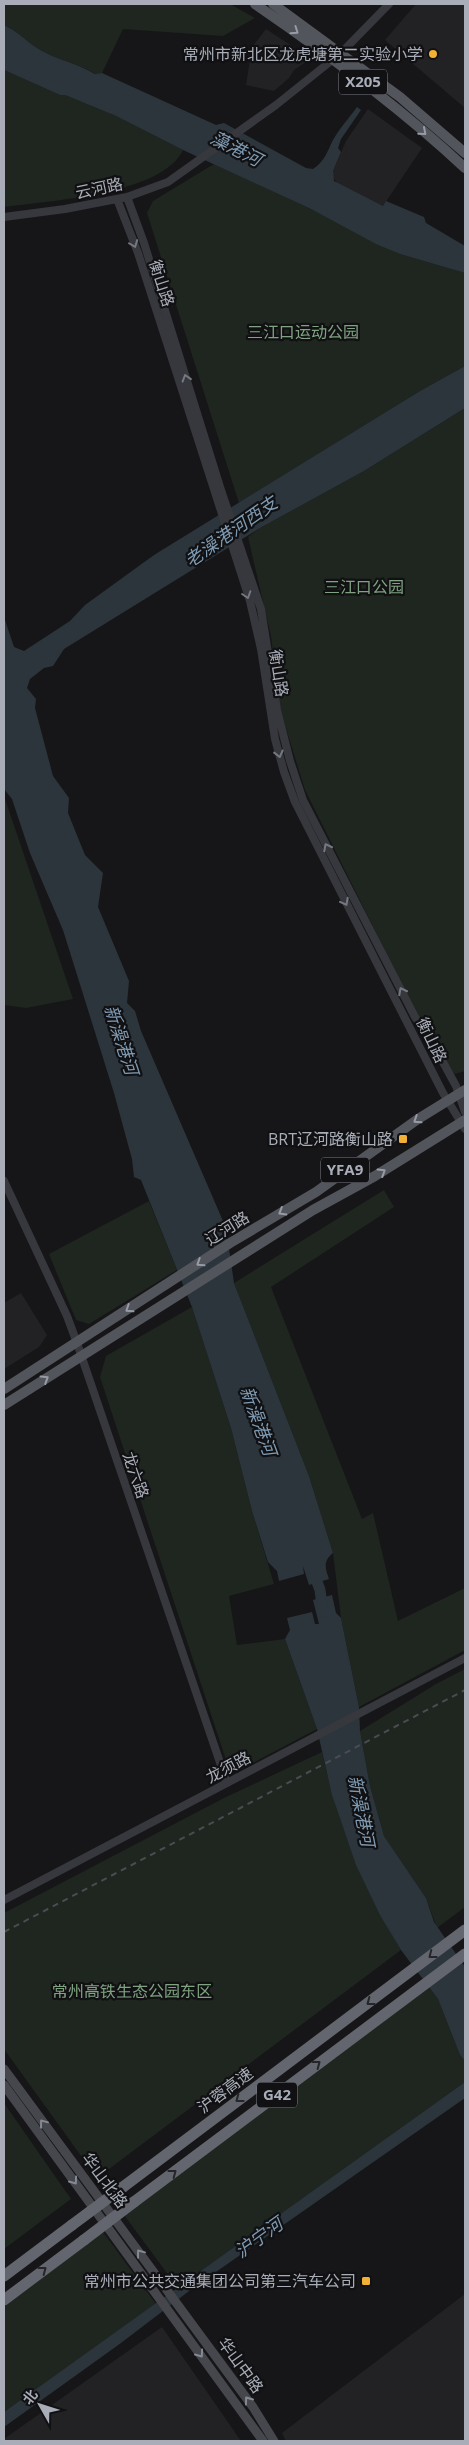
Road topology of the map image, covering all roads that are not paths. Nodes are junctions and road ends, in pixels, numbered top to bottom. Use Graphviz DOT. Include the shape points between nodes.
graph roads {
  1 [pos="255,4"];
  2 [pos="273,4"];
  3 [pos="389,4"];
  4 [pos="338,55"];
  5 [pos="465,154"];
  6 [pos="465,168"];
  7 [pos="127,197"];
  8 [pos="117,199"];
  9 [pos="4,217"];
  10 [pos="224,510"];
  11 [pos="235,546"];
  12 [pos="462,1092"];
  13 [pos="448,1101"];
  14 [pos="465,1112"];
  15 [pos="464,1124"];
  16 [pos="4,1181"];
  17 [pos="77,1342"];
  18 [pos="82,1356"];
  19 [pos="4,1389"];
  20 [pos="4,1405"];
  21 [pos="465,1658"];
  22 [pos="227,1783"];
  23 [pos="4,1900"];
  24 [pos="461,1934"];
  25 [pos="465,1954"];
  26 [pos="4,2069"];
  27 [pos="4,2085"];
  28 [pos="4,2276"];
  29 [pos="4,2300"];
  30 [pos="182,2309"];
  31 [pos="171,2315"];
  32 [pos="263,2441"];
  33 [pos="274,2441"];
  1 -- 4 [label="main road, X205, one-way"];
  2 -- 4 [label="main road, X205"];
  3 -- 4 [label="street"];
  4 -- 5 [label="main road, X205" via="400,97"];
  4 -- 6 [label="main road, X205, one-way"];
  4 -- 7 [label="street, 云河路" via="276,105 168,182"];
  7 -- 8 [label="street, 云河路"];
  10 -- 7 [label="street, 衡山路, one-way" via="144,243"];
  8 -- 9 [label="street, 云河路"];
  8 -- 10 [label="street, 衡山路, one-way"];
  10 -- 11 [label="street, 衡山路"];
  12 -- 11 [label="street, 衡山路, one-way" via="415,1017 303,800 277,710 261,609"];
  11 -- 13 [label="street, 衡山路, one-way" via="261,649 284,772 336,884"];
  12 -- 13 [label="main road, 辽河路 / YFA9"];
  12 -- 14 [label="street, 衡山路"];
  13 -- 15 [label="street, 衡山路"];
  13 -- 17 [label="main road, 辽河路 / YFA9, one-way" via="316,1192 230,1243"];
  18 -- 15 [label="main road, 辽河路 / YFA9, one-way" via="235,1260"];
  16 -- 17 [label="street, 龙六路"];
  17 -- 18 [label="street, 龙六路"];
  17 -- 19 [label="main road, 辽河路 / YFA9"];
  20 -- 18 [label="main road, 辽河路 / YFA9, one-way"];
  18 -- 22 [label="street, 龙六路"];
  21 -- 22 [label="street, 龙须路"];
  22 -- 23 [label="street, 龙须路"];
  24 -- 28 [label="highway, 沪蓉高速 / G42, one-way, bridge"];
  29 -- 25 [label="highway, G42, one-way, bridge"];
  30 -- 26 [label="main road, 华山北路, one-way"];
  27 -- 31 [label="main road, 华山北路, one-way"];
  33 -- 30 [label="main road, 华山中路, one-way"];
  31 -- 32 [label="main road, 华山中路, one-way"];
}
